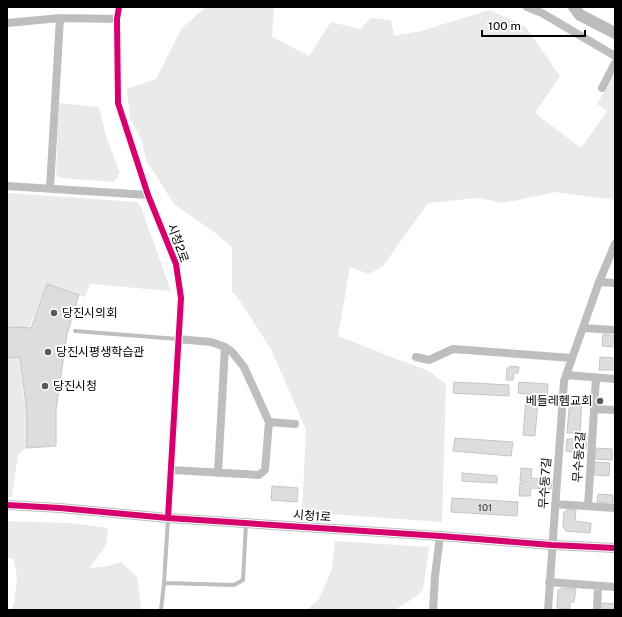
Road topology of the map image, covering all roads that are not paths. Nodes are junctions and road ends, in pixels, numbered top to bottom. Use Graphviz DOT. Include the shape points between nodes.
graph roads {
  1 [pos="118,7"];
  2 [pos="528,7"];
  3 [pos="60,18"];
  4 [pos="118,19"];
  5 [pos="7,22"];
  6 [pos="615,56"];
  7 [pos="615,63"];
  8 [pos="602,88"];
  9 [pos="7,186"];
  10 [pos="50,188"];
  11 [pos="148,195"];
  12 [pos="615,244"];
  13 [pos="599,282"];
  14 [pos="615,283"];
  15 [pos="583,328"];
  16 [pos="615,330"];
  17 [pos="75,331"];
  18 [pos="178,339"];
  19 [pos="225,347"];
  20 [pos="416,357"];
  21 [pos="572,358"];
  22 [pos="224,363"];
  23 [pos="244,367"];
  24 [pos="566,375"];
  25 [pos="596,378"];
  26 [pos="615,378"];
  27 [pos="594,409"];
  28 [pos="615,410"];
  29 [pos="269,422"];
  30 [pos="294,424"];
  31 [pos="171,470"];
  32 [pos="218,473"];
  33 [pos="555,504"];
  34 [pos="7,505"];
  35 [pos="588,506"];
  36 [pos="615,508"];
  37 [pos="168,518"];
  38 [pos="246,523"];
  39 [pos="440,536"];
  40 [pos="552,545"];
  41 [pos="615,548"];
  42 [pos="549,582"];
  43 [pos="164,583"];
  44 [pos="598,586"];
  45 [pos="615,586"];
  46 [pos="161,610"];
  47 [pos="433,610"];
  48 [pos="548,610"];
  49 [pos="597,610"];
  1 -- 4 [label="street, 시청2로"];
  2 -- 6 [label="street"];
  3 -- 4 [label="street"];
  3 -- 5 [label="street"];
  3 -- 10 [label="street"];
  4 -- 11 [label="street, 시청2로" via="118,103"];
  7 -- 8 [label="street"];
  9 -- 10 [label="street"];
  10 -- 11 [label="street"];
  11 -- 18 [label="street, 시청2로" via="176,264 181,298"];
  12 -- 13 [label="street, 무수동7길"];
  13 -- 14 [label="street"];
  13 -- 15 [label="street, 무수동7길"];
  15 -- 16 [label="street"];
  15 -- 21 [label="street, 무수동7길"];
  17 -- 18 [label="lane"];
  18 -- 19 [label="street" via="211,342"];
  18 -- 31 [label="street, 시청2로"];
  19 -- 22 [label="street"];
  19 -- 23 [label="street"];
  20 -- 21 [label="street" via="429,360 453,349"];
  21 -- 24 [label="street, 무수동7길"];
  22 -- 23 [label="street" via="226,359 233,360"];
  22 -- 32 [label="street"];
  23 -- 29 [label="street"];
  24 -- 25 [label="street"];
  24 -- 33 [label="street, 무수동7길"];
  25 -- 26 [label="street"];
  25 -- 27 [label="street, 무수동2길"];
  27 -- 28 [label="street"];
  27 -- 35 [label="street, 무수동2길"];
  29 -- 30 [label="street"];
  29 -- 32 [label="street" via="266,470 259,475"];
  31 -- 32 [label="street"];
  31 -- 37 [label="street, 시청2로"];
  33 -- 35 [label="street"];
  33 -- 40 [label="street, 무수동7길"];
  34 -- 37 [label="street, 시청1로"];
  35 -- 36 [label="street"];
  37 -- 38 [label="street, 시청1로"];
  37 -- 43 [label="lane"];
  38 -- 39 [label="street, 시청1로"];
  38 -- 43 [label="lane" via="243,580 234,585"];
  39 -- 40 [label="street, 시청1로"];
  39 -- 47 [label="street"];
  40 -- 41 [label="street, 시청1로"];
  40 -- 42 [label="street, 무수동7길"];
  42 -- 44 [label="street"];
  42 -- 48 [label="street, 무수동7길"];
  43 -- 46 [label="lane"];
  44 -- 45 [label="street"];
  44 -- 49 [label="street"];
}
